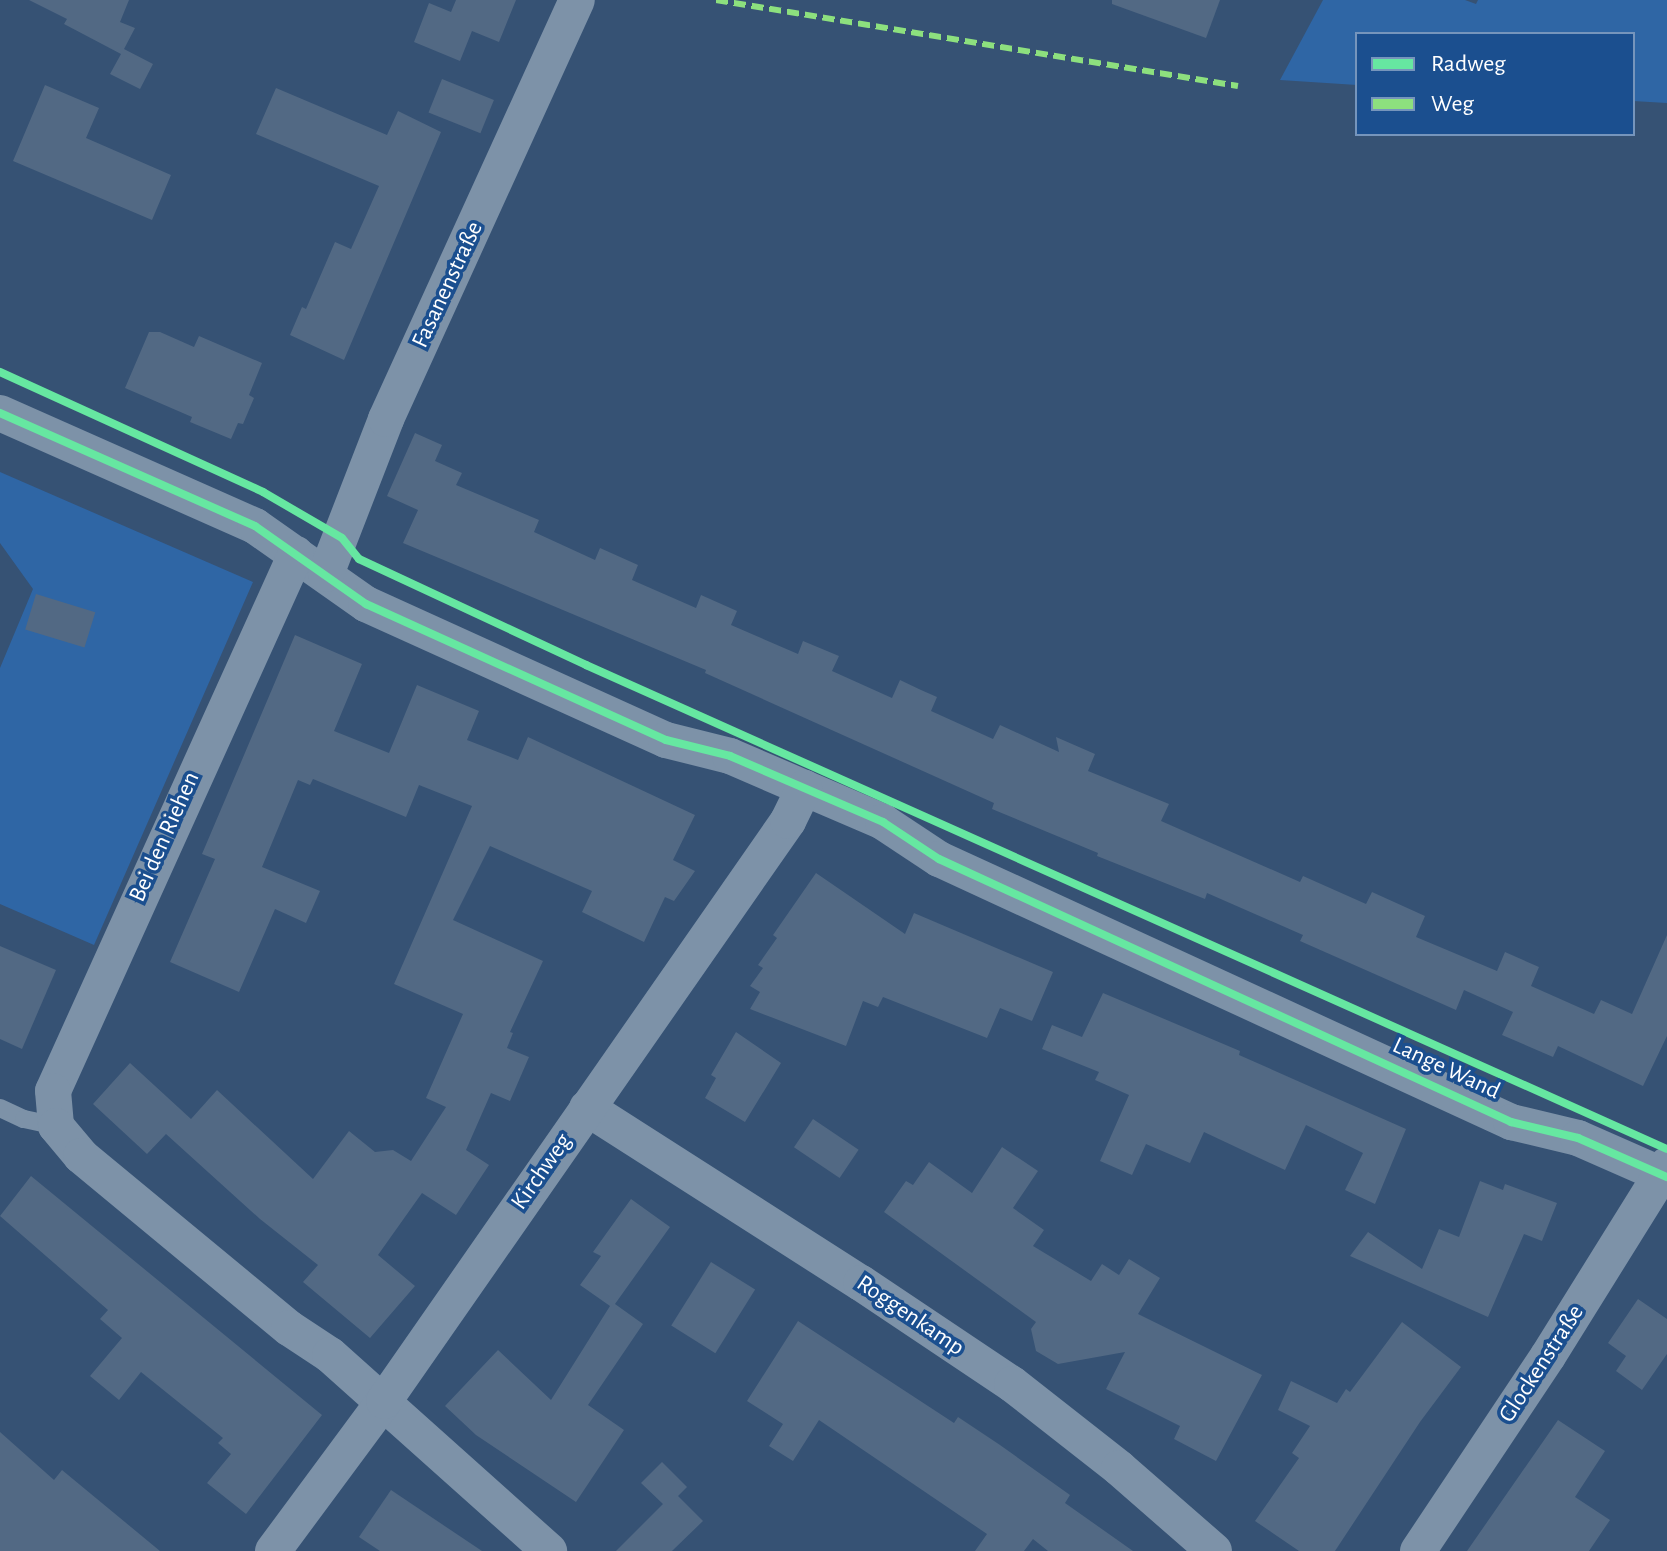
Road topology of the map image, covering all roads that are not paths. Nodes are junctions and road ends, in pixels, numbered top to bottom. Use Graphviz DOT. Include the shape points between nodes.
graph roads {
  1 [pos="577,0"];
  2 [pos="0,413"];
  3 [pos="296,554"];
  4 [pos="326,574"];
  5 [pos="804,788"];
  6 [pos="0,1108"];
  7 [pos="587,1108"];
  8 [pos="56,1126"];
  9 [pos="1665,1172"];
  10 [pos="384,1401"];
  11 [pos="273,1551"];
  12 [pos="549,1551"];
  13 [pos="1214,1551"];
  14 [pos="1418,1551"];
  1 -- 4 [label="street, Fasanenstraße" via="386,419"];
  2 -- 3 [label="street, Lange Wand" via="255,526"];
  3 -- 4 [label="street, Lange Wand"];
  3 -- 8 [label="street, Bei den Riehen" via="53,1091"];
  4 -- 5 [label="street, Lange Wand" via="366,604 666,740 730,756"];
  5 -- 7 [label="street, Kirchweg" via="788,821"];
  5 -- 9 [label="street, Lange Wand" via="883,822 939,859 1511,1122 1578,1138"];
  6 -- 8 [label="lane"];
  7 -- 10 [label="street, Kirchweg"];
  7 -- 13 [label="street, Roggenkamp" via="1012,1384"];
  8 -- 10 [label="street" via="81,1156"];
  9 -- 14 [label="street, Glockenstraße"];
  10 -- 11 [label="street, Kirchweg"];
  10 -- 12 [label="street"];
}
